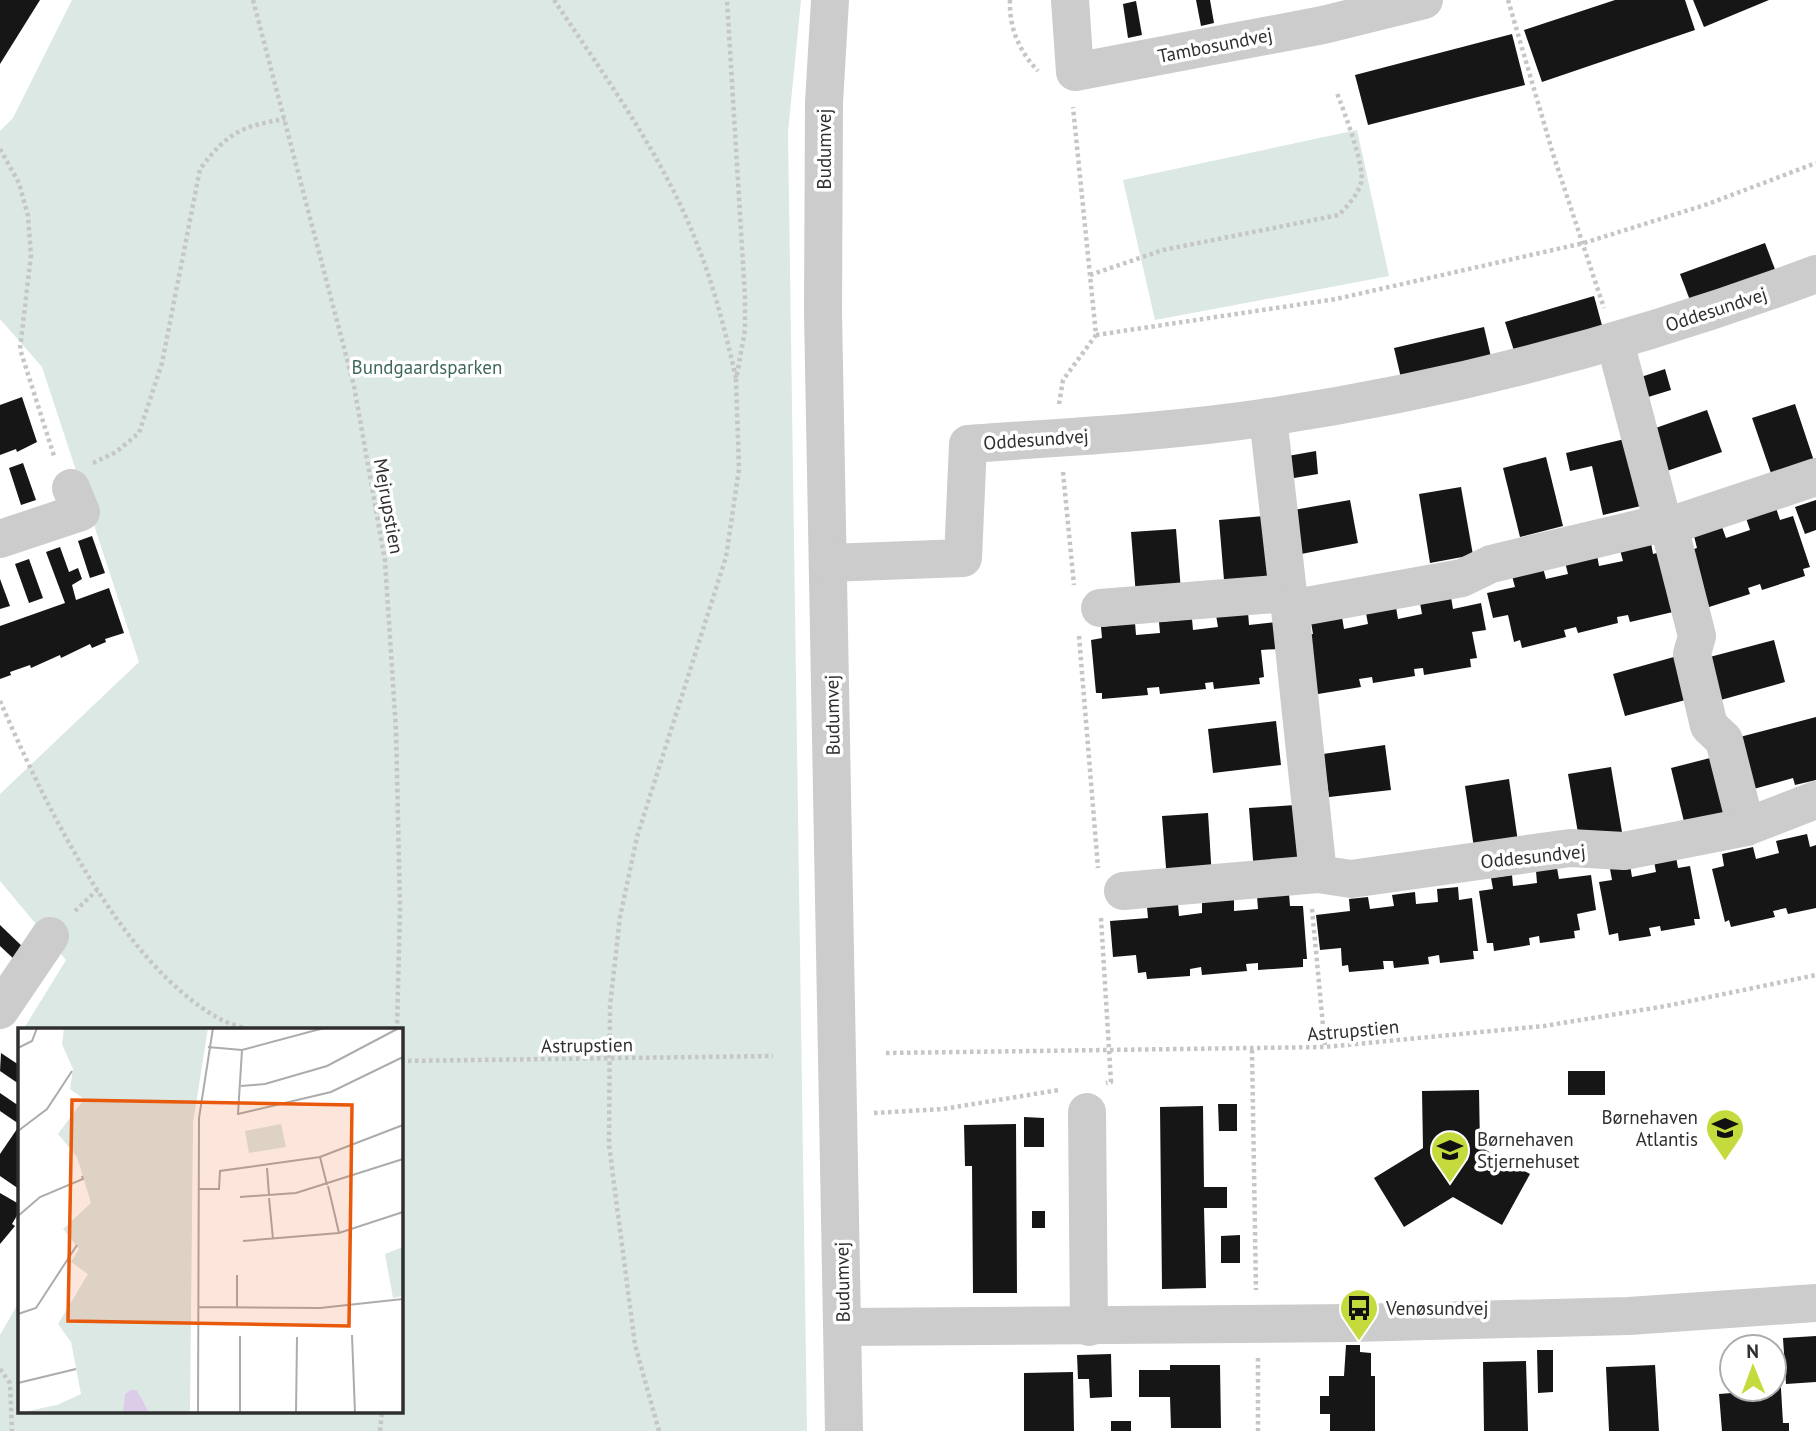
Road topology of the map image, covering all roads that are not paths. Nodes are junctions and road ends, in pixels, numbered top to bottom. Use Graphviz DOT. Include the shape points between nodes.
graph roads {
  1 [pos="830,0"];
  2 [pos="1070,0"];
  3 [pos="1424,0"];
  4 [pos="1816,274"];
  5 [pos="1615,342"];
  6 [pos="1268,417"];
  7 [pos="1816,477"];
  8 [pos="71,488"];
  9 [pos="1666,525"];
  10 [pos="0,539"];
  11 [pos="829,563"];
  12 [pos="1289,601"];
  13 [pos="1084,610"];
  14 [pos="1816,800"];
  15 [pos="1746,827"];
  16 [pos="1314,875"];
  17 [pos="1107,892"];
  18 [pos="50,936"];
  19 [pos="0,1010"];
  20 [pos="1086,1095"];
  21 [pos="1816,1303"];
  22 [pos="843,1326"];
  23 [pos="1089,1327"];
  24 [pos="844,1431"];
  1 -- 11 [label="street, Budumvej" via="823,270"];
  2 -- 3 [label="street, Tambosundvej" via="1073,82"];
  4 -- 5 [label="street, Oddesundvej"];
  5 -- 6 [label="street, Oddesundvej" via="1405,393"];
  5 -- 9 [label="street"];
  6 -- 11 [label="street, Oddesundvej" via="968,444 963,558"];
  6 -- 12 [label="street"];
  7 -- 9 [label="street"];
  8 -- 10 [label="street" via="81,512"];
  9 -- 12 [label="street" via="1491,564 1462,578"];
  9 -- 15 [label="street" via="1697,636 1692,653 1709,726 1724,740"];
  11 -- 22 [label="street, Budumvej"];
  12 -- 13 [label="street"];
  12 -- 16 [label="street"];
  14 -- 15 [label="street, Oddesundvej"];
  15 -- 16 [label="street, Oddesundvej" via="1624,851 1570,848 1351,879"];
  16 -- 17 [label="street, Oddesundvej"];
  18 -- 19 [label="street"];
  20 -- 23 [label="street"];
  21 -- 23 [label="street" via="1629,1316 1499,1304 1411,1306 1257,1324"];
  22 -- 23 [label="street"];
  22 -- 24 [label="street, Budumvej"];
}
